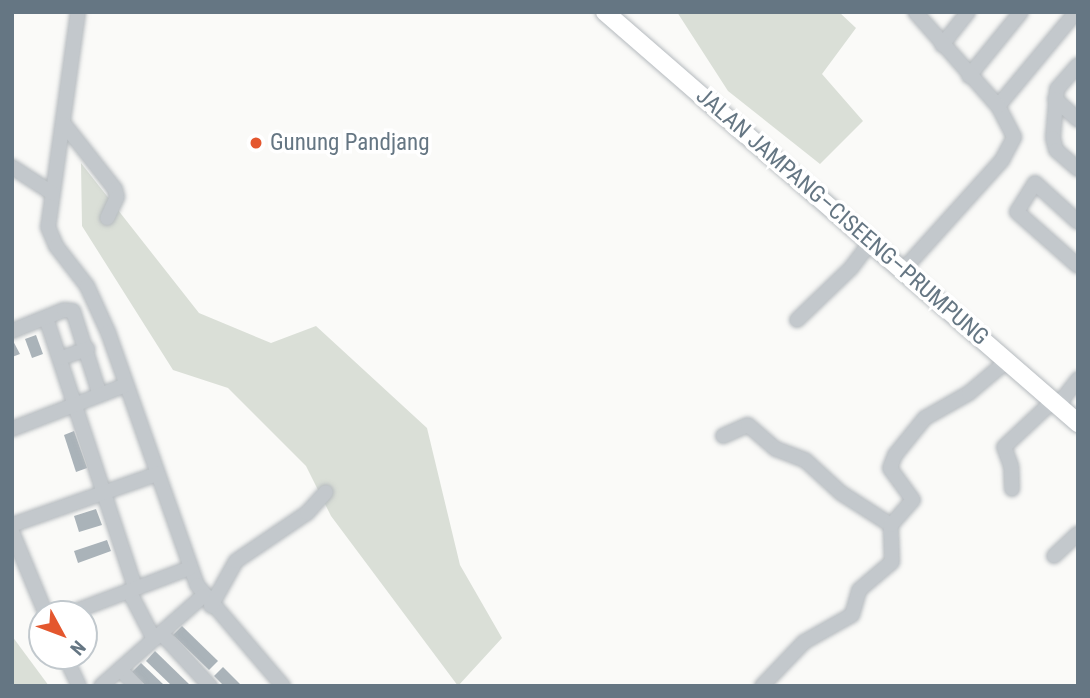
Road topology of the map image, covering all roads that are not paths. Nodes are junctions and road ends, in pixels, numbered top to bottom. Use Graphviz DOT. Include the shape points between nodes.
graph roads {
  1 [pos="78,12"];
  2 [pos="606,12"];
  3 [pos="915,12"];
  4 [pos="968,12"];
  5 [pos="1021,12"];
  6 [pos="1076,12"];
  7 [pos="942,45"];
  8 [pos="1077,68"];
  9 [pos="969,76"];
  10 [pos="1055,99"];
  11 [pos="998,106"];
  12 [pos="1078,120"];
  13 [pos="64,124"];
  14 [pos="12,167"];
  15 [pos="1078,169"];
  16 [pos="52,193"];
  17 [pos="107,218"];
  18 [pos="1078,222"];
  19 [pos="871,241"];
  20 [pos="1078,265"];
  21 [pos="904,269"];
  22 [pos="46,317"];
  23 [pos="797,320"];
  24 [pos="12,331"];
  25 [pos="87,349"];
  26 [pos="61,358"];
  27 [pos="1008,360"];
  28 [pos="1078,379"];
  29 [pos="126,385"];
  30 [pos="100,395"];
  31 [pos="1055,403"];
  32 [pos="75,405"];
  33 [pos="1078,423"];
  34 [pos="12,429"];
  35 [pos="723,436"];
  36 [pos="157,474"];
  37 [pos="1012,489"];
  38 [pos="104,492"];
  39 [pos="326,492"];
  40 [pos="12,525"];
  41 [pos="891,525"];
  42 [pos="12,532"];
  43 [pos="1078,534"];
  44 [pos="1054,556"];
  45 [pos="190,568"];
  46 [pos="132,589"];
  47 [pos="40,600"];
  48 [pos="207,601"];
  49 [pos="98,602"];
  50 [pos="158,636"];
  51 [pos="120,668"];
  52 [pos="72,670"];
  53 [pos="79,686"];
  54 [pos="101,686"];
  55 [pos="136,686"];
  56 [pos="210,686"];
  57 [pos="284,686"];
  58 [pos="762,686"];
  1 -- 13 [label="street"];
  2 -- 19 [label="main road, JALAN JAMPANG–CISEENG–PRUMPUNG"];
  3 -- 7 [label="street"];
  4 -- 7 [label="street"];
  5 -- 9 [label="street"];
  6 -- 11 [label="street"];
  7 -- 9 [label="street"];
  8 -- 10 [label="street" via="1057,89"];
  9 -- 11 [label="street"];
  10 -- 12 [label="street"];
  10 -- 15 [label="street" via="1054,146"];
  11 -- 21 [label="street" via="1013,132 1009,148"];
  13 -- 16 [label="street"];
  13 -- 17 [label="street" via="115,189 117,197"];
  14 -- 16 [label="street"];
  16 -- 29 [label="street" via="48,227 87,286"];
  18 -- 20 [label="street" via="1035,183 1017,212"];
  19 -- 21 [label="main road, JALAN JAMPANG–CISEENG–PRUMPUNG"];
  19 -- 23 [label="street"];
  21 -- 27 [label="main road, JALAN JAMPANG–CISEENG–PRUMPUNG"];
  22 -- 24 [label="street"];
  22 -- 25 [label="street" via="74,311"];
  22 -- 26 [label="street"];
  25 -- 26 [label="street"];
  25 -- 30 [label="street"];
  26 -- 32 [label="street"];
  27 -- 31 [label="main road, JALAN JAMPANG–CISEENG–PRUMPUNG"];
  27 -- 41 [label="street" via="969,393 925,418 895,455 890,468 913,500"];
  28 -- 31 [label="street"];
  29 -- 30 [label="street"];
  29 -- 36 [label="street"];
  30 -- 32 [label="street"];
  31 -- 33 [label="main road, JALAN JAMPANG–CISEENG–PRUMPUNG"];
  31 -- 37 [label="street" via="1004,447"];
  32 -- 34 [label="street"];
  32 -- 38 [label="street"];
  35 -- 41 [label="street" via="748,425 776,449 805,460 841,493"];
  36 -- 38 [label="street"];
  36 -- 45 [label="street"];
  38 -- 40 [label="street"];
  38 -- 46 [label="street"];
  39 -- 48 [label="street" via="307,513 236,561"];
  41 -- 58 [label="street" via="892,562 859,590 854,613 804,642"];
  42 -- 47 [label="street"];
  43 -- 44 [label="street"];
  45 -- 46 [label="street"];
  45 -- 48 [label="street"];
  46 -- 49 [label="street"];
  46 -- 50 [label="street"];
  48 -- 50 [label="street"];
  48 -- 57 [label="street"];
  50 -- 51 [label="street"];
  50 -- 56 [label="street"];
  51 -- 54 [label="street"];
  51 -- 55 [label="street"];
  52 -- 53 [label="street"];
}
